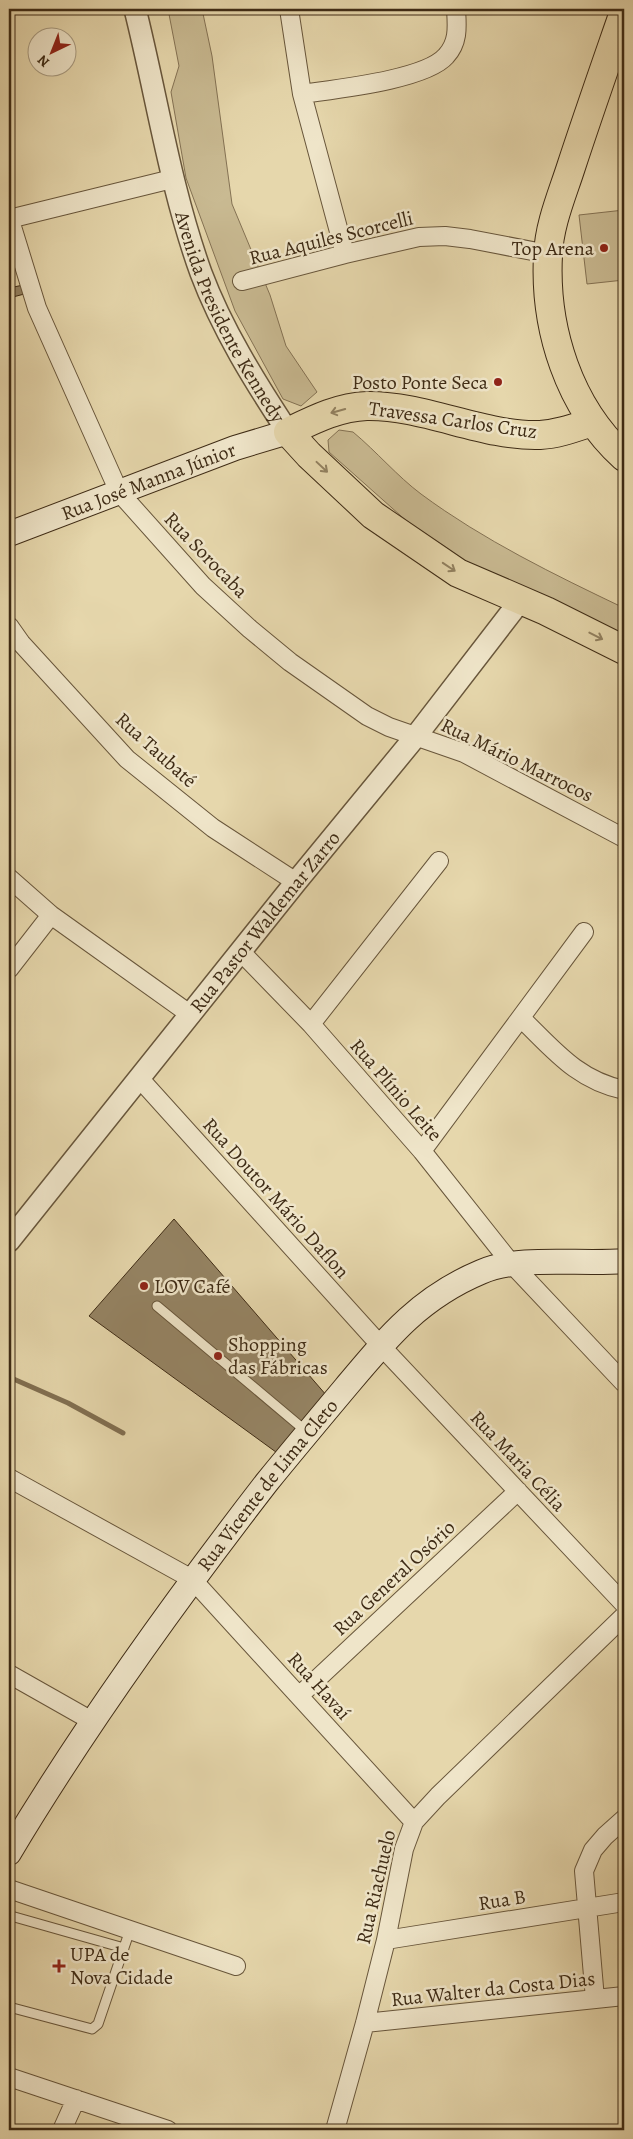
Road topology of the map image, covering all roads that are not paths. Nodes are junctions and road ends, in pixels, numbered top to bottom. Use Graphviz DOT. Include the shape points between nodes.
graph roads {
  1 [pos="135,9"];
  2 [pos="289,9"];
  3 [pos="456,9"];
  4 [pos="624,12"];
  5 [pos="302,94"];
  6 [pos="172,179"];
  7 [pos="9,218"];
  8 [pos="345,254"];
  9 [pos="548,254"];
  10 [pos="242,281"];
  11 [pos="592,422"];
  12 [pos="288,432"];
  13 [pos="624,458"];
  14 [pos="119,492"];
  15 [pos="9,534"];
  16 [pos="520,601"];
  17 [pos="9,626"];
  18 [pos="624,650"];
  19 [pos="416,736"];
  20 [pos="624,838"];
  21 [pos="439,861"];
  22 [pos="9,878"];
  23 [pos="296,882"];
  24 [pos="51,915"];
  25 [pos="584,932"];
  26 [pos="241,952"];
  27 [pos="9,969"];
  28 [pos="191,1015"];
  29 [pos="521,1018"];
  30 [pos="311,1024"];
  31 [pos="140,1079"];
  32 [pos="624,1090"];
  33 [pos="422,1151"];
  34 [pos="9,1242"];
  35 [pos="624,1261"];
  36 [pos="510,1262"];
  37 [pos="157,1306"];
  38 [pos="381,1346"];
  39 [pos="624,1383"];
  40 [pos="307,1432"];
  41 [pos="9,1478"];
  42 [pos="518,1491"];
  43 [pos="192,1579"];
  44 [pos="624,1604"];
  45 [pos="624,1616"];
  46 [pos="9,1674"];
  47 [pos="299,1696"];
  48 [pos="92,1721"];
  49 [pos="624,1819"];
  50 [pos="414,1822"];
  51 [pos="9,1853"];
  52 [pos="9,1889"];
  53 [pos="624,1902"];
  54 [pos="588,1908"];
  55 [pos="11,1916"];
  56 [pos="130,1930"];
  57 [pos="386,1940"];
  58 [pos="124,1948"];
  59 [pos="236,1966"];
  60 [pos="624,1996"];
  61 [pos="596,1999"];
  62 [pos="9,2008"];
  63 [pos="365,2023"];
  64 [pos="9,2077"];
  65 [pos="76,2099"];
  66 [pos="62,2130"];
  67 [pos="168,2130"];
  68 [pos="335,2130"];
  1 -- 6 [label="street, Avenida Presidente Kennedy"];
  2 -- 5 [label="street"];
  3 -- 5 [label="street" via="454,45 446,57 433,66 386,80"];
  4 -- 9 [label="main road" via="554,218"];
  5 -- 8 [label="street"];
  6 -- 7 [label="street"];
  6 -- 12 [label="street, Avenida Presidente Kennedy" via="201,272 216,308 254,380"];
  7 -- 14 [label="street, Rua Sorocaba" via="37,308"];
  8 -- 9 [label="street, Rua Aquiles Scorcelli" via="419,237 445,236"];
  8 -- 10 [label="street, Rua Aquiles Scorcelli"];
  9 -- 11 [label="main road" via="550,301 558,350 574,390"];
  11 -- 12 [label="main road, Travessa Carlos Cruz, one-way" via="559,433 515,434 396,408 367,406 321,416"];
  11 -- 13 [label="main road"];
  12 -- 14 [label="main road, Rua José Manna Júnior" via="235,448"];
  12 -- 16 [label="main road, Avenida Presidente Kennedy, one-way" via="373,515 458,573"];
  14 -- 15 [label="main road, Rua José Manna Júnior"];
  14 -- 19 [label="street, Rua Sorocaba" via="203,586 250,629 367,716"];
  16 -- 18 [label="main road, Avenida Presidente Kennedy, one-way"];
  16 -- 19 [label="street, Rua Pastor Waldemar Zarro"];
  17 -- 23 [label="street, Rua Taubaté" via="127,759 213,828"];
  19 -- 20 [label="street, Rua Mário Marrocos" via="464,753"];
  19 -- 23 [label="street, Rua Pastor Waldemar Zarro"];
  21 -- 30 [label="street"];
  22 -- 24 [label="street"];
  23 -- 26 [label="street, Rua Pastor Waldemar Zarro"];
  24 -- 27 [label="street"];
  24 -- 28 [label="street"];
  25 -- 29 [label="street"];
  26 -- 28 [label="street, Rua Pastor Waldemar Zarro"];
  26 -- 30 [label="street, Rua Plínio Leite"];
  28 -- 31 [label="street, Rua Pastor Waldemar Zarro"];
  29 -- 32 [label="street" via="572,1067 604,1086"];
  29 -- 33 [label="street"];
  30 -- 33 [label="street, Rua Plínio Leite"];
  31 -- 34 [label="street, Rua Pastor Waldemar Zarro"];
  31 -- 38 [label="street, Rua Doutor Mário Daflon"];
  33 -- 36 [label="street, Rua Plínio Leite"];
  35 -- 36 [label="main road, Rua Vicente de Lima Cleto"];
  36 -- 38 [label="main road, Rua Vicente de Lima Cleto" via="483,1271 433,1297"];
  36 -- 39 [label="street, Rua Plínio Leite"];
  37 -- 40 [label="lane"];
  38 -- 40 [label="main road, Rua Vicente de Lima Cleto"];
  38 -- 42 [label="street, Rua Maria Célia"];
  40 -- 43 [label="main road, Rua Vicente de Lima Cleto"];
  41 -- 43 [label="street, Rua Havaí"];
  42 -- 44 [label="street, Rua Maria Célia"];
  42 -- 47 [label="street, Rua General Osório"];
  43 -- 47 [label="street, Rua Havaí"];
  43 -- 48 [label="main road, Rua Vicente de Lima Cleto"];
  45 -- 50 [label="street, Rua Riachuelo"];
  46 -- 48 [label="street"];
  47 -- 50 [label="street, Rua Havaí"];
  48 -- 51 [label="main road, Rua Vicente de Lima Cleto"];
  49 -- 54 [label="street" via="605,1836 587,1860 584,1871"];
  50 -- 57 [label="street, Rua Riachuelo" via="404,1849"];
  52 -- 56 [label="street"];
  53 -- 54 [label="street, Rua B"];
  54 -- 57 [label="street, Rua B"];
  54 -- 61 [label="street"];
  55 -- 58 [label="lane"];
  56 -- 58 [label="lane"];
  56 -- 59 [label="street"];
  57 -- 63 [label="street, Rua Riachuelo"];
  58 -- 62 [label="lane" via="98,2024 92,2029"];
  60 -- 61 [label="street, Rua Walter da Costa Dias"];
  61 -- 63 [label="street, Rua Walter da Costa Dias"];
  63 -- 68 [label="street, Rua Riachuelo"];
  64 -- 65 [label="street"];
  65 -- 66 [label="street"];
  65 -- 67 [label="street"];
}
